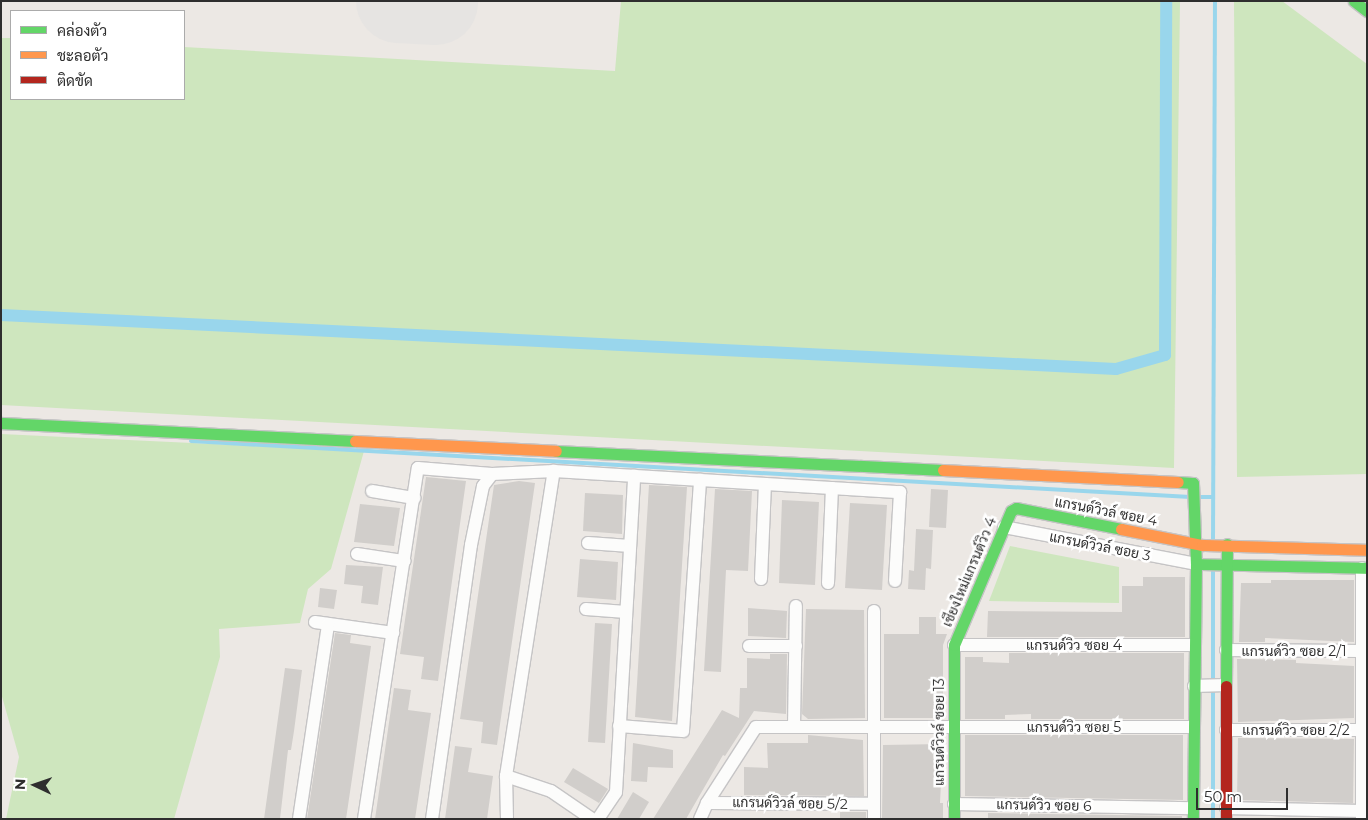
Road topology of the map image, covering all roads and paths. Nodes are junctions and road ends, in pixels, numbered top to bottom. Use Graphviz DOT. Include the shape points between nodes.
graph roads {
  1 [pos="1354,1"];
  2 [pos="1367,11"];
  3 [pos="1,423"];
  4 [pos="554,471"];
  5 [pos="492,474"];
  6 [pos="634,476"];
  7 [pos="700,480"];
  8 [pos="765,484"];
  9 [pos="832,488"];
  10 [pos="372,491"];
  11 [pos="414,498"];
  12 [pos="1011,511"];
  13 [pos="1004,527"];
  14 [pos="588,543"];
  15 [pos="1199,544"];
  16 [pos="1224,544"];
  17 [pos="630,546"];
  18 [pos="1367,550"];
  19 [pos="357,554"];
  20 [pos="404,561"];
  21 [pos="1199,564"];
  22 [pos="1224,564"];
  23 [pos="1364,568"];
  24 [pos="761,579"];
  25 [pos="895,581"];
  26 [pos="828,583"];
  27 [pos="796,606"];
  28 [pos="586,609"];
  29 [pos="874,611"];
  30 [pos="626,612"];
  31 [pos="314,622"];
  32 [pos="328,624"];
  33 [pos="393,633"];
  34 [pos="954,645"];
  35 [pos="1194,645"];
  36 [pos="749,646"];
  37 [pos="796,646"];
  38 [pos="1226,650"];
  39 [pos="1362,651"];
  40 [pos="1221,685"];
  41 [pos="1198,686"];
  42 [pos="619,726"];
  43 [pos="954,726"];
  44 [pos="794,727"];
  45 [pos="1193,727"];
  46 [pos="874,728"];
  47 [pos="1226,730"];
  48 [pos="1364,730"];
  49 [pos="506,776"];
  50 [pos="707,803"];
  51 [pos="874,804"];
  52 [pos="954,804"];
  53 [pos="1193,813"];
  54 [pos="1226,813"];
  55 [pos="1362,815"];
  56 [pos="299,819"];
  57 [pos="364,819"];
  58 [pos="432,819"];
  59 [pos="507,819"];
  60 [pos="592,819"];
  61 [pos="598,819"];
  62 [pos="700,819"];
  63 [pos="874,819"];
  64 [pos="954,819"];
  1 -- 2 [label="street"];
  3 -- 15 [label="street" via="1189,482 1193,486"];
  4 -- 5 [label="street"];
  4 -- 6 [label="street"];
  4 -- 49 [label="street"];
  5 -- 11 [label="street" via="418,468"];
  5 -- 58 [label="street" via="483,486 471,545"];
  6 -- 7 [label="street"];
  6 -- 17 [label="street"];
  7 -- 8 [label="street"];
  7 -- 42 [label="street" via="683,731"];
  8 -- 9 [label="street"];
  8 -- 24 [label="street"];
  9 -- 25 [label="street" via="900,492"];
  9 -- 26 [label="street"];
  10 -- 11 [label="street"];
  11 -- 20 [label="street"];
  12 -- 13 [label="street, เชียงใหม่แกรนด์วิว 4"];
  12 -- 15 [label="street, แกรนด์วิวล์ ซอย 4" via="1016,508"];
  13 -- 21 [label="street, แกรนด์วิวล์ ซอย 3"];
  13 -- 34 [label="street, เชียงใหม่แกรนด์วิว 4"];
  14 -- 17 [label="street"];
  15 -- 16 [label="street, แกรนด์วิวล์ ซอย 4"];
  15 -- 21 [label="street"];
  16 -- 18 [label="street, แกรนด์วิวล์ ซอย 4"];
  16 -- 22 [label="street"];
  17 -- 30 [label="street"];
  19 -- 20 [label="street"];
  20 -- 33 [label="street"];
  21 -- 22 [label="street"];
  21 -- 35 [label="street"];
  22 -- 23 [label="street"];
  22 -- 38 [label="street"];
  23 -- 39 [label="street"];
  27 -- 37 [label="street"];
  28 -- 30 [label="street"];
  29 -- 46 [label="street"];
  30 -- 42 [label="street"];
  31 -- 32 [label="street"];
  32 -- 33 [label="street"];
  32 -- 56 [label="street"];
  33 -- 57 [label="street"];
  34 -- 35 [label="street, แกรนด์วิว ซอย 4"];
  34 -- 43 [label="street, แกรนด์วิวล์ ซอย 13"];
  35 -- 41 [label="street"];
  36 -- 37 [label="street"];
  37 -- 44 [label="street"];
  38 -- 39 [label="street, แกรนด์วิว ซอย 2/1"];
  38 -- 40 [label="street"];
  39 -- 48 [label="street"];
  40 -- 41 [label="street"];
  40 -- 47 [label="street"];
  41 -- 45 [label="street"];
  42 -- 61 [label="street" via="616,792"];
  43 -- 45 [label="street, แกรนด์วิว ซอย 5"];
  43 -- 46 [label="street, แกรนด์วิว ซอย 5"];
  43 -- 52 [label="street, แกรนด์วิวล์ ซอย 13"];
  44 -- 46 [label="street, แกรนด์วิว ซอย 5"];
  44 -- 50 [label="street, แกรนด์วิว ซอย 5" via="756,727"];
  45 -- 53 [label="street"];
  46 -- 51 [label="street"];
  47 -- 48 [label="street, แกรนด์วิว ซอย 2/2"];
  47 -- 54 [label="street"];
  48 -- 55 [label="street"];
  49 -- 59 [label="street"];
  49 -- 60 [label="street" via="551,791"];
  50 -- 51 [label="street, แกรนด์วิวล์ ซอย 5/2"];
  50 -- 62 [label="street"];
  51 -- 63 [label="street"];
  52 -- 53 [label="street, แกรนด์วิว ซอย 6"];
  52 -- 64 [label="street, แกรนด์วิวล์ ซอย 13"];
  54 -- 55 [label="street"];
}
